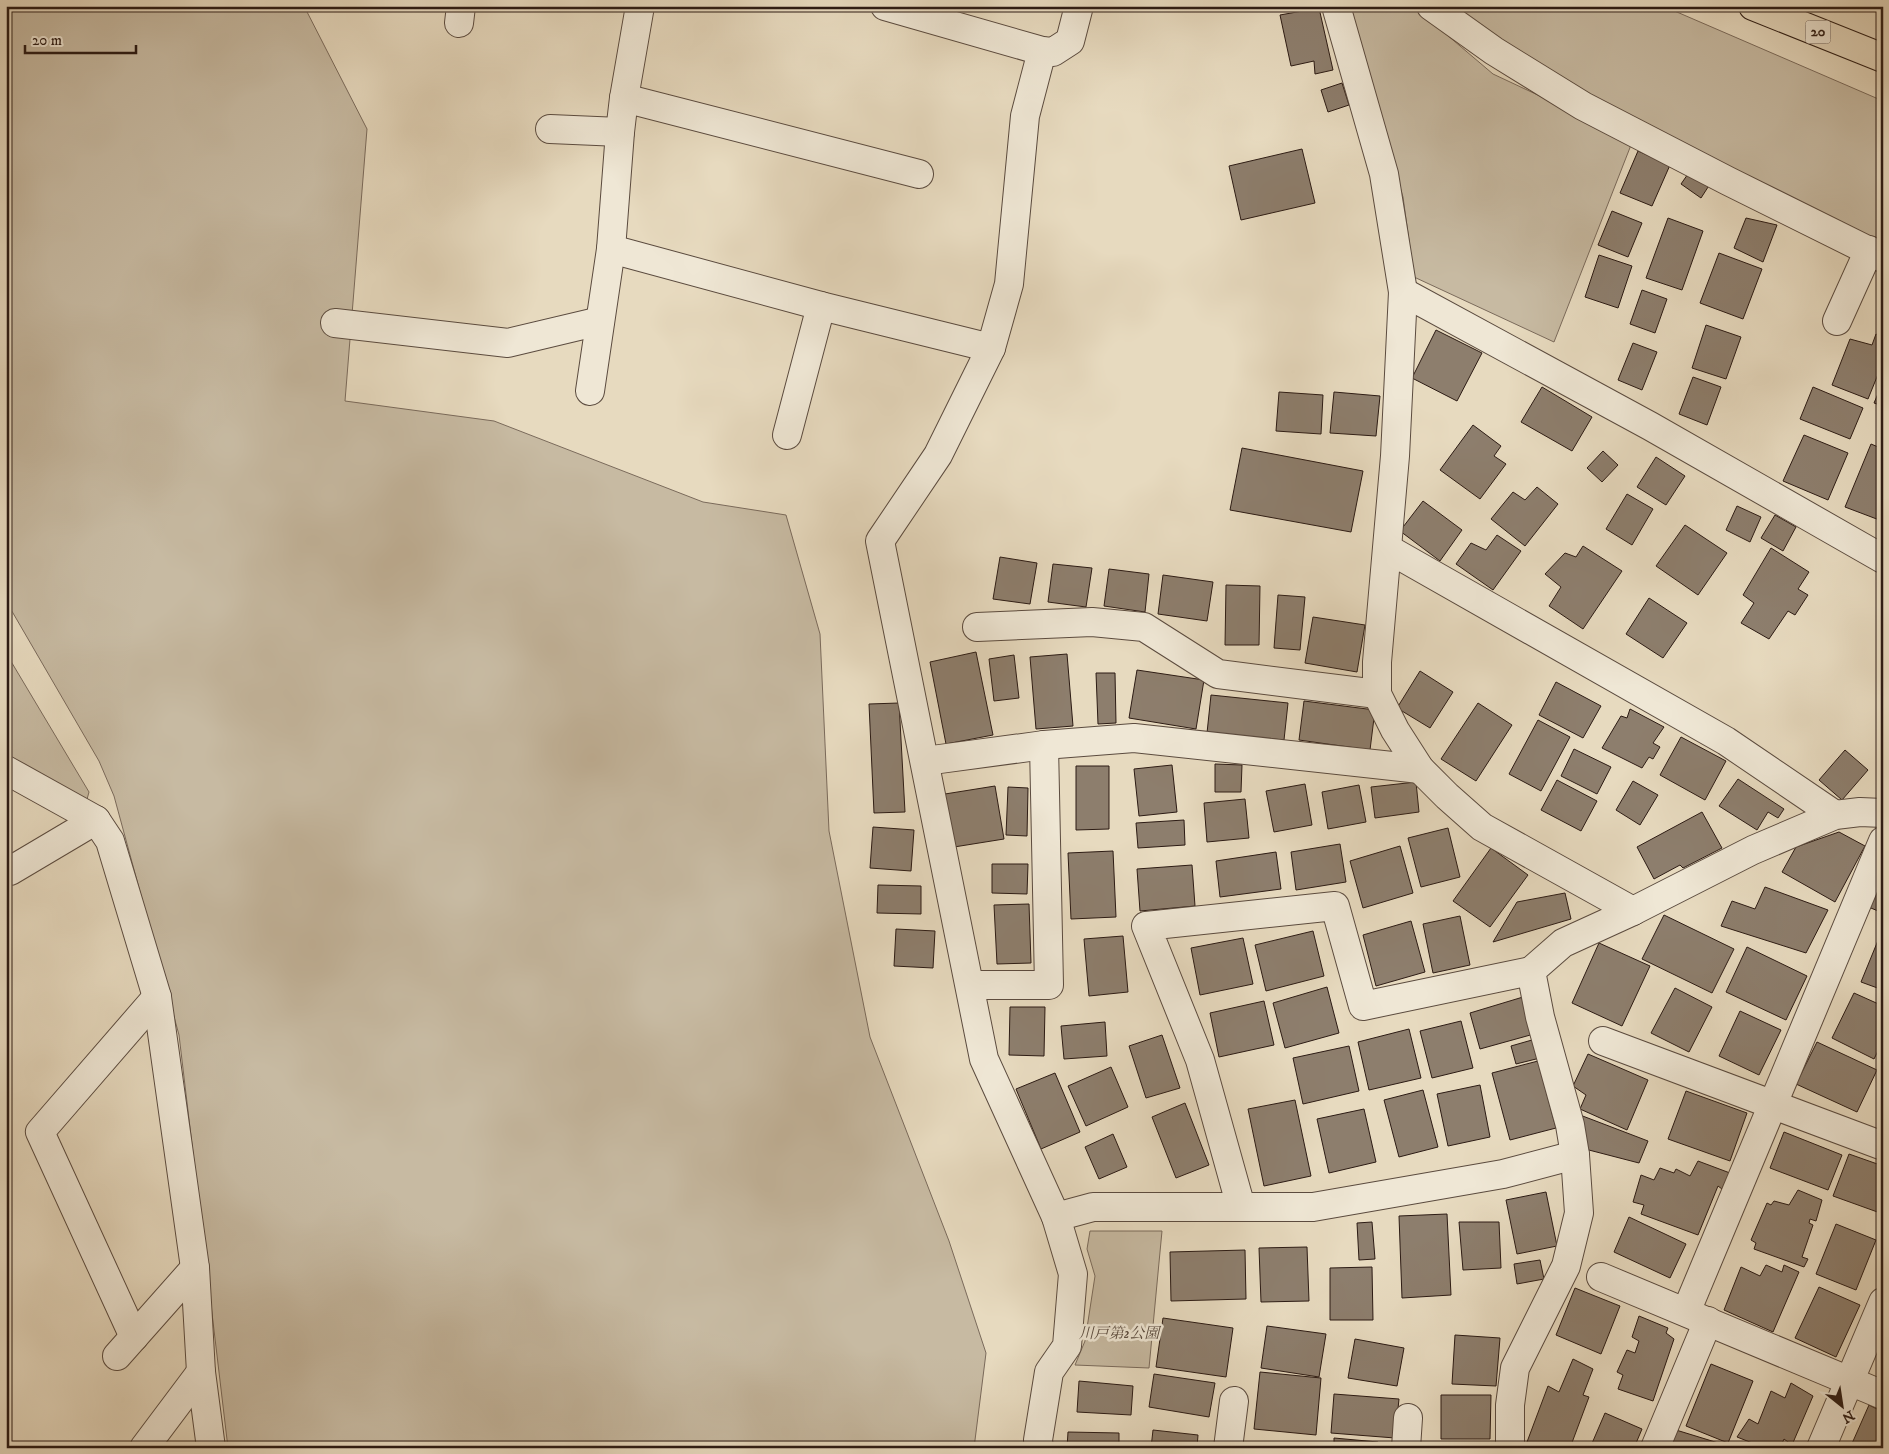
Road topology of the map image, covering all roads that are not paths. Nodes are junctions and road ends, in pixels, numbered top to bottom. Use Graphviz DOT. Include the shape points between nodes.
graph roads {
  1 [pos="640,6"];
  2 [pos="885,6"];
  3 [pos="1079,6"];
  4 [pos="1336,6"];
  5 [pos="1431,6"];
  6 [pos="1753,6"];
  7 [pos="1042,51"];
  8 [pos="1883,58"];
  9 [pos="624,98"];
  10 [pos="550,129"];
  11 [pos="620,132"];
  12 [pos="919,174"];
  13 [pos="611,249"];
  14 [pos="1876,254"];
  15 [pos="1403,292"];
  16 [pos="821,306"];
  17 [pos="600,321"];
  18 [pos="1837,321"];
  19 [pos="335,323"];
  20 [pos="991,348"];
  21 [pos="590,391"];
  22 [pos="787,435"];
  23 [pos="1388,549"];
  24 [pos="1882,558"];
  25 [pos="977,626"];
  26 [pos="1377,694"];
  27 [pos="1044,745"];
  28 [pos="925,761"];
  29 [pos="1420,768"];
  30 [pos="6,770"];
  31 [pos="1883,813"];
  32 [pos="1835,815"];
  33 [pos="96,820"];
  34 [pos="1883,841"];
  35 [pos="10,871"];
  36 [pos="1632,911"];
  37 [pos="1531,971"];
  38 [pos="970,985"];
  39 [pos="157,997"];
  40 [pos="1603,1040"];
  41 [pos="1772,1104"];
  42 [pos="1883,1146"];
  43 [pos="1574,1155"];
  44 [pos="1241,1207"];
  45 [pos="1056,1217"];
  46 [pos="195,1268"];
  47 [pos="1601,1277"];
  48 [pos="1883,1302"];
  49 [pos="1698,1317"];
  50 [pos="201,1372"];
  51 [pos="1849,1381"];
  52 [pos="1883,1395"];
  53 [pos="1234,1401"];
  54 [pos="1408,1418"];
  55 [pos="144,1448"];
  56 [pos="211,1448"];
  57 [pos="1039,1448"];
  58 [pos="1228,1448"];
  59 [pos="1406,1448"];
  60 [pos="1510,1448"];
  61 [pos="1655,1448"];
  62 [pos="1821,1448"];
  1 -- 9 [label="street"];
  2 -- 7 [label="street"];
  3 -- 7 [label="street" via="1070,41 1054,52"];
  4 -- 15 [label="street" via="1384,174"];
  5 -- 14 [label="street" via="1494,51 1583,106"];
  6 -- 8 [label="main road, 20"];
  7 -- 20 [label="street" via="1025,116 1009,284"];
  9 -- 11 [label="street"];
  9 -- 12 [label="street"];
  10 -- 11 [label="street"];
  11 -- 13 [label="street"];
  13 -- 16 [label="street"];
  13 -- 17 [label="street"];
  14 -- 18 [label="street"];
  15 -- 23 [label="street"];
  15 -- 24 [label="street" via="1650,426"];
  16 -- 20 [label="street"];
  16 -- 22 [label="street"];
  17 -- 19 [label="street" via="508,343"];
  17 -- 21 [label="street"];
  20 -- 28 [label="street" via="938,455 880,542"];
  23 -- 26 [label="street"];
  23 -- 32 [label="street" via="1726,741"];
  25 -- 26 [label="street" via="1092,622 1144,627 1218,674"];
  26 -- 29 [label="street" via="1395,730"];
  27 -- 28 [label="street"];
  27 -- 29 [label="street" via="1134,738"];
  27 -- 38 [label="street" via="1049,985"];
  28 -- 38 [label="street"];
  29 -- 36 [label="street" via="1482,827"];
  30 -- 33 [label="street"];
  31 -- 32 [label="street"];
  32 -- 36 [label="street" via="1753,850"];
  33 -- 35 [label="street"];
  33 -- 39 [label="street" via="110,841"];
  34 -- 41 [label="street"];
  36 -- 37 [label="street" via="1563,943"];
  37 -- 43 [label="street" via="1540,1017 1570,1125"];
  37 -- 44 [label="street" via="1363,1006 1335,906 1146,926 1200,1060"];
  38 -- 45 [label="street" via="984,1060"];
  39 -- 46 [label="street"];
  39 -- 46 [label="street" via="40,1132 125,1346"];
  40 -- 41 [label="street"];
  41 -- 42 [label="street"];
  41 -- 49 [label="street"];
  43 -- 44 [label="street" via="1503,1174 1313,1207"];
  43 -- 60 [label="street" via="1579,1213 1566,1266 1515,1368 1510,1406"];
  44 -- 45 [label="street" via="1093,1207"];
  45 -- 57 [label="street" via="1073,1274 1067,1346 1050,1372"];
  46 -- 50 [label="street"];
  47 -- 49 [label="street"];
  48 -- 51 [label="street"];
  49 -- 51 [label="street"];
  49 -- 61 [label="street"];
  50 -- 55 [label="street"];
  50 -- 56 [label="street"];
  51 -- 52 [label="street"];
  51 -- 62 [label="street"];
  53 -- 58 [label="street"];
  54 -- 59 [label="street"];
}
